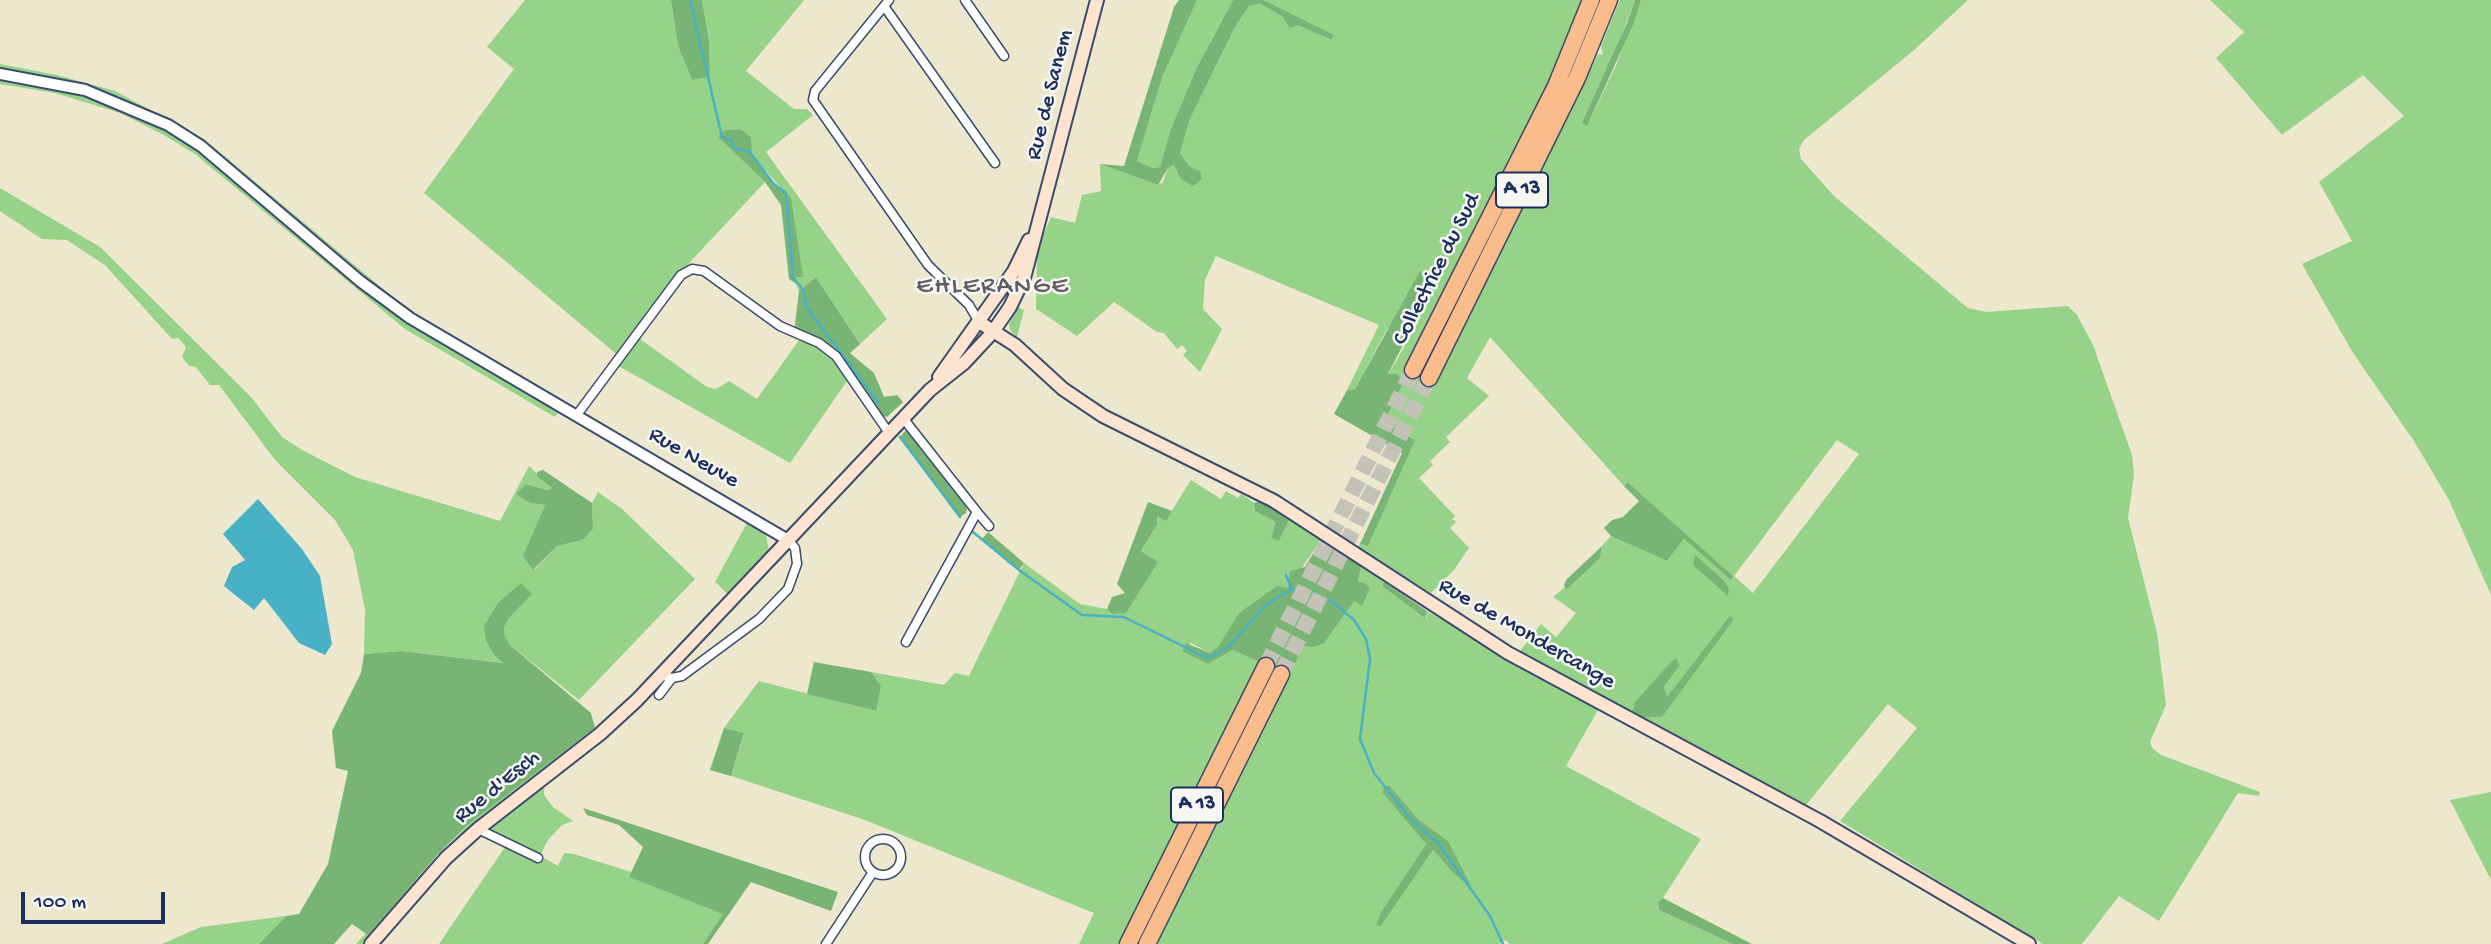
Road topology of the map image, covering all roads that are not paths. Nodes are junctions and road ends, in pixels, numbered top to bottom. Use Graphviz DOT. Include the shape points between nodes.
graph roads {
  1 [pos="965,0"];
  2 [pos="1097,0"];
  3 [pos="1591,0"];
  4 [pos="1609,0"];
  5 [pos="886,3"];
  6 [pos="1004,56"];
  7 [pos="0,74"];
  8 [pos="995,163"];
  9 [pos="1045,201"];
  10 [pos="969,305"];
  11 [pos="987,311"];
  12 [pos="1000,321"];
  13 [pos="979,322"];
  14 [pos="992,333"];
  15 [pos="1015,345"];
  16 [pos="1413,370"];
  17 [pos="1429,378"];
  18 [pos="930,390"];
  19 [pos="576,416"];
  20 [pos="903,418"];
  21 [pos="890,433"];
  22 [pos="977,512"];
  23 [pos="989,526"];
  24 [pos="788,540"];
  25 [pos="906,642"];
  26 [pos="1266,666"];
  27 [pos="1281,674"];
  28 [pos="666,677"];
  29 [pos="659,695"];
  30 [pos="478,829"];
  31 [pos="538,858"];
  32 [pos="873,872"];
  33 [pos="371,944"];
  34 [pos="826,944"];
  35 [pos="1128,944"];
  36 [pos="1147,944"];
  37 [pos="2029,944"];
  1 -- 6 [label="street"];
  2 -- 9 [label="main road, Rue de Sanem"];
  3 -- 16 [label="highway, Collectrice du Sud / A 13" via="1556,86"];
  4 -- 17 [label="highway, Collectrice du Sud / A 13" via="1577,78"];
  5 -- 8 [label="street"];
  5 -- 10 [label="street" via="815,91 813,100 929,265"];
  7 -- 19 [label="street, Rue Neuve" via="85,90 168,125 201,146 410,318"];
  9 -- 11 [label="main road, Rue de Sanem" via="1023,253"];
  9 -- 12 [label="main road, Rue de Sanem" via="1024,278"];
  10 -- 11 [label="street"];
  10 -- 13 [label="street"];
  11 -- 12 [label="main road"];
  11 -- 13 [label="main road, Rue d'Esch"];
  12 -- 14 [label="main road, Rue d'Esch"];
  12 -- 15 [label="main road, Rue de Mondercange"];
  13 -- 14 [label="main road, Rue de Mondercange"];
  13 -- 18 [label="main road, Rue d'Esch"];
  14 -- 15 [label="main road, Rue de Mondercange"];
  14 -- 18 [label="main road, Rue d'Esch"];
  15 -- 37 [label="main road, Rue de Mondercange" via="1063,389 1103,416 1274,501 1508,653 1820,821"];
  18 -- 20 [label="main road, Rue d'Esch"];
  19 -- 21 [label="street" via="681,275 692,269 704,271 780,326 836,356"];
  19 -- 24 [label="street, Rue Neuve"];
  20 -- 21 [label="main road, Rue d'Esch"];
  20 -- 22 [label="street"];
  21 -- 24 [label="main road, Rue d'Esch"];
  22 -- 23 [label="street"];
  22 -- 25 [label="street"];
  24 -- 28 [label="main road, Rue d'Esch"];
  24 -- 28 [label="street, Rue d'Esch" via="795,548 797,564 788,589 759,619 682,676"];
  26 -- 35 [label="highway, A 13"];
  27 -- 36 [label="highway, A 13"];
  28 -- 29 [label="street, Rue d'Esch"];
  28 -- 30 [label="main road, Rue d'Esch"];
  30 -- 31 [label="street"];
  30 -- 33 [label="main road, Rue d'Esch" via="446,858"];
  32 -- 32 [label="street" via="889,874 898,868 901,856 892,841 874,841 866,850 866,862"];
  32 -- 34 [label="street"];
}
